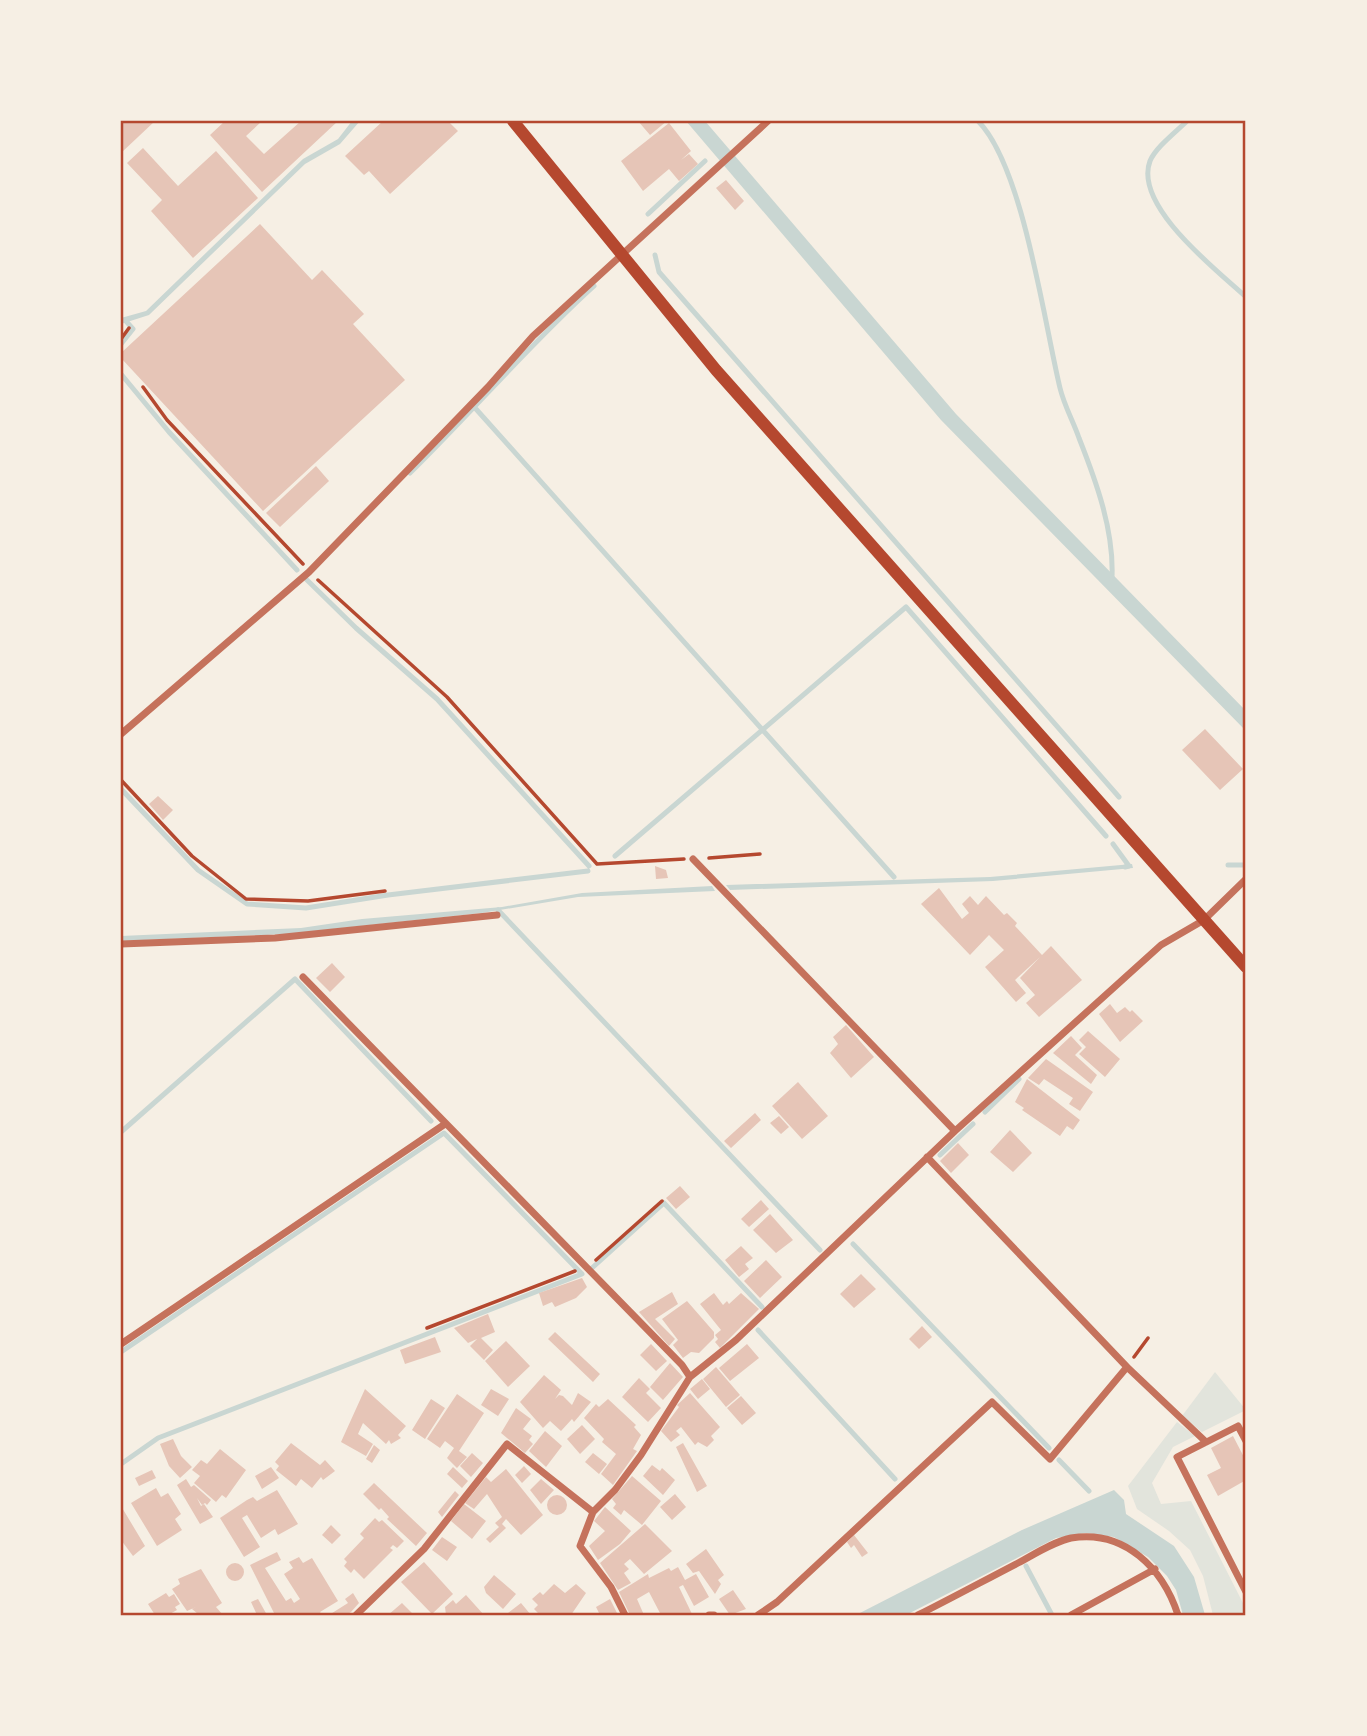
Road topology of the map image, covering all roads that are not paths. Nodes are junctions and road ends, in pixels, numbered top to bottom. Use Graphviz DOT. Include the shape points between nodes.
graph roads {
  1 [pos="513,121"];
  2 [pos="768,121"];
  3 [pos="621,254"];
  4 [pos="121,734"];
  5 [pos="693,859"];
  6 [pos="1246,879"];
  7 [pos="497,915"];
  8 [pos="1204,920"];
  9 [pos="121,944"];
  10 [pos="1246,967"];
  11 [pos="303,976"];
  12 [pos="445,1124"];
  13 [pos="955,1131"];
  14 [pos="927,1157"];
  15 [pos="121,1344"];
  16 [pos="1127,1367"];
  17 [pos="690,1377"];
  18 [pos="1246,1441"];
  19 [pos="1206,1443"];
  20 [pos="593,1511"];
  21 [pos="1156,1569"];
  22 [pos="1246,1592"];
  23 [pos="356,1615"];
  24 [pos="625,1615"];
  25 [pos="758,1615"];
  26 [pos="918,1615"];
  27 [pos="1071,1615"];
  28 [pos="1178,1615"];
  1 -- 3 [label="main road"];
  2 -- 3 [label="street"];
  3 -- 4 [label="street" via="533,336 309,572"];
  3 -- 8 [label="main road" via="716,370"];
  5 -- 13 [label="street"];
  6 -- 8 [label="street"];
  7 -- 9 [label="street" via="275,938"];
  8 -- 10 [label="main road"];
  8 -- 13 [label="street" via="1161,945"];
  11 -- 12 [label="street"];
  12 -- 15 [label="street"];
  12 -- 17 [label="street"];
  13 -- 14 [label="street"];
  14 -- 16 [label="street"];
  14 -- 17 [label="street" via="736,1340"];
  16 -- 19 [label="street"];
  16 -- 25 [label="street" via="1050,1459 992,1402"];
  17 -- 20 [label="street" via="615,1490"];
  18 -- 19 [label="street" via="1238,1426"];
  19 -- 22 [label="street" via="1177,1457"];
  20 -- 23 [label="street" via="507,1444 424,1549"];
  20 -- 24 [label="street" via="580,1546 611,1587"];
  21 -- 26 [label="street" via="1121,1545 1070,1538"];
  21 -- 27 [label="street"];
  21 -- 28 [label="street" via="1170,1590"];
}
